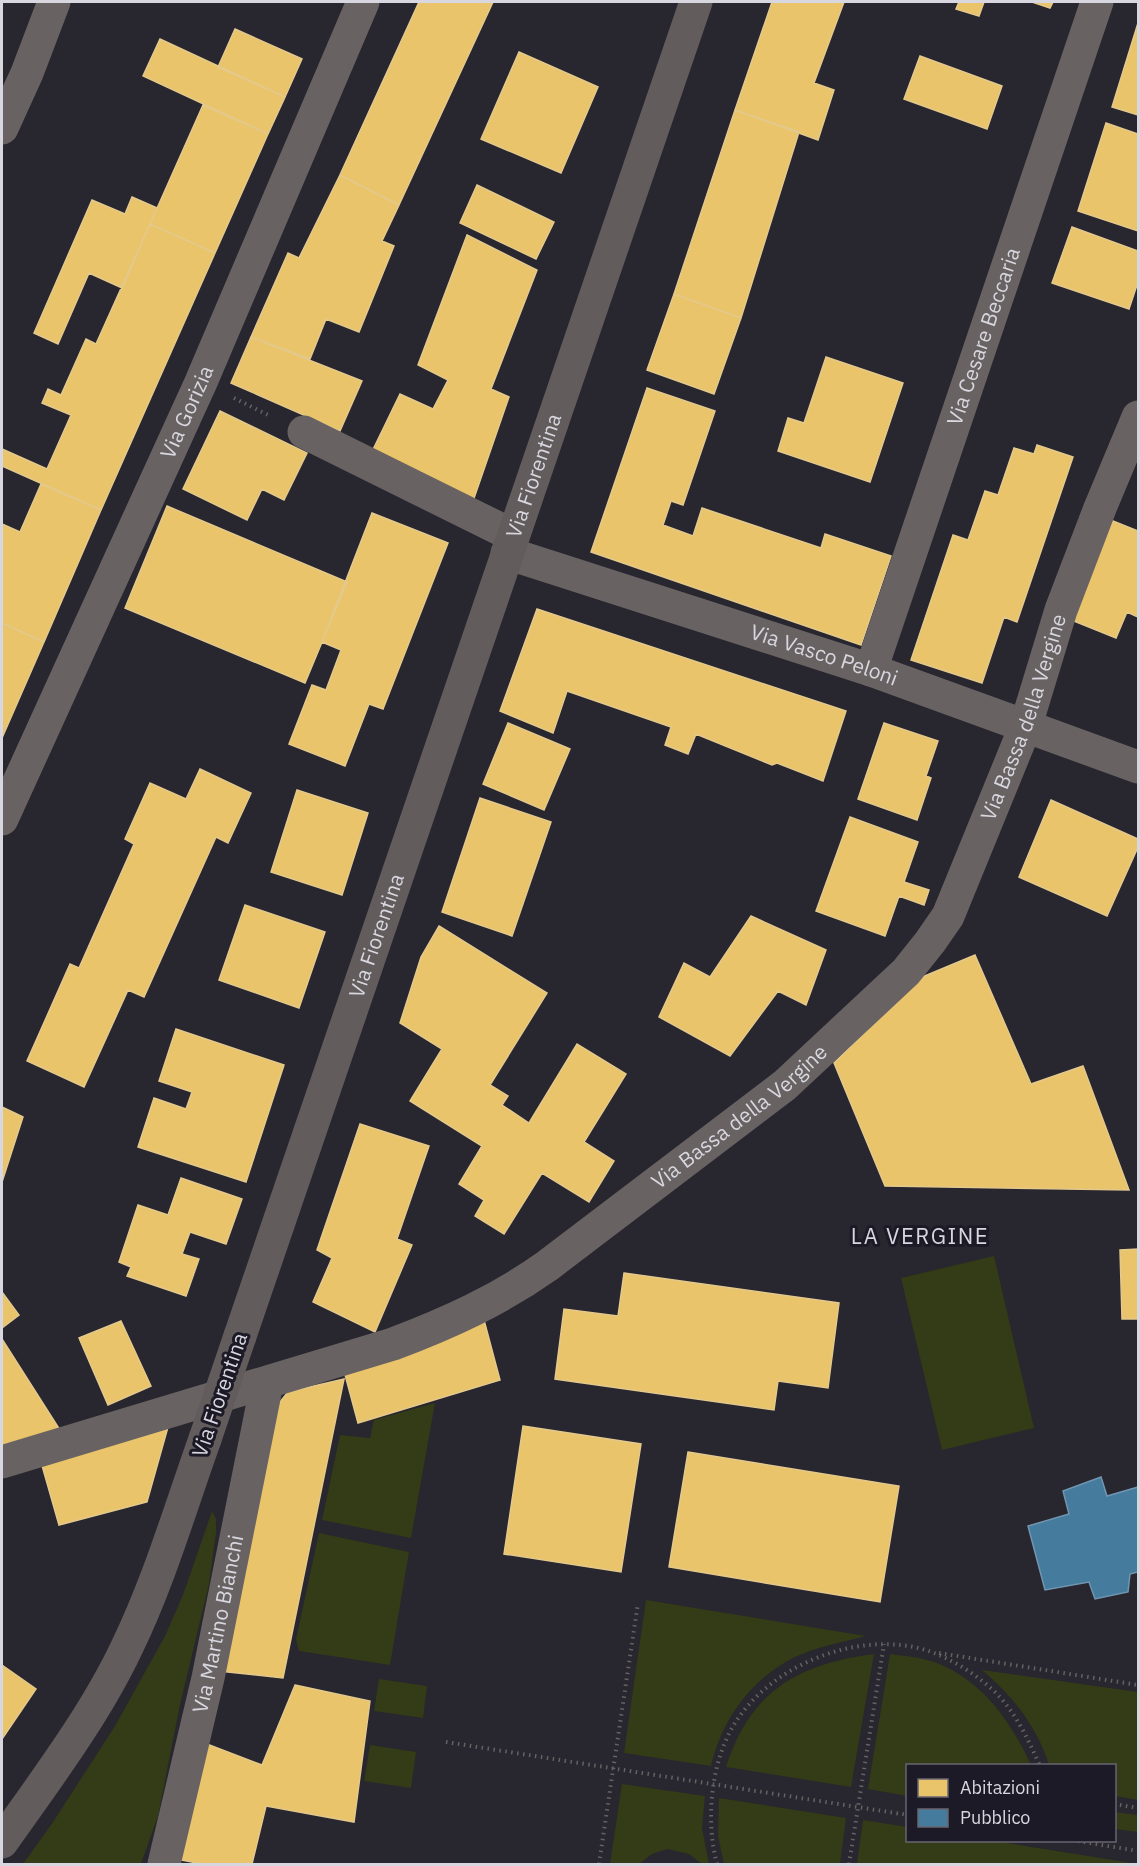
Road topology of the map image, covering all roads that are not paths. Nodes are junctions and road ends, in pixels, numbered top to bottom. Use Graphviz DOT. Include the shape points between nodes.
graph roads {
  1 [pos="54,2"];
  2 [pos="363,2"];
  3 [pos="696,2"];
  4 [pos="1097,2"];
  5 [pos="2,128"];
  6 [pos="1138,417"];
  7 [pos="304,432"];
  8 [pos="509,544"];
  9 [pos="871,670"];
  10 [pos="1026,725"];
  11 [pos="1138,767"];
  12 [pos="2,819"];
  13 [pos="267,1383"];
  14 [pos="2,1462"];
  15 [pos="2,1842"];
  16 [pos="164,1864"];
  1 -- 5 [label="street"];
  2 -- 12 [label="street, Via Gorizia" via="201,382"];
  3 -- 8 [label="main road, Via Fiorentina"];
  4 -- 9 [label="street, Via Cesare Beccaria"];
  6 -- 10 [label="street, Via Bassa della Vergine" via="1061,610"];
  7 -- 8 [label="street, Via Vasco Peloni"];
  8 -- 9 [label="street, Via Vasco Peloni"];
  8 -- 15 [label="main road, Via Fiorentina, bridge" via="149,1597 98,1700"];
  9 -- 10 [label="street, Via Vasco Peloni"];
  10 -- 11 [label="street, Via Vasco Peloni"];
  10 -- 13 [label="street, Via Bassa della Vergine" via="948,916 906,972 785,1085 505,1294 393,1344"];
  13 -- 14 [label="street, Via Bassa della Vergine"];
  13 -- 16 [label="street, Via Martino Bianchi" via="208,1678"];
}
